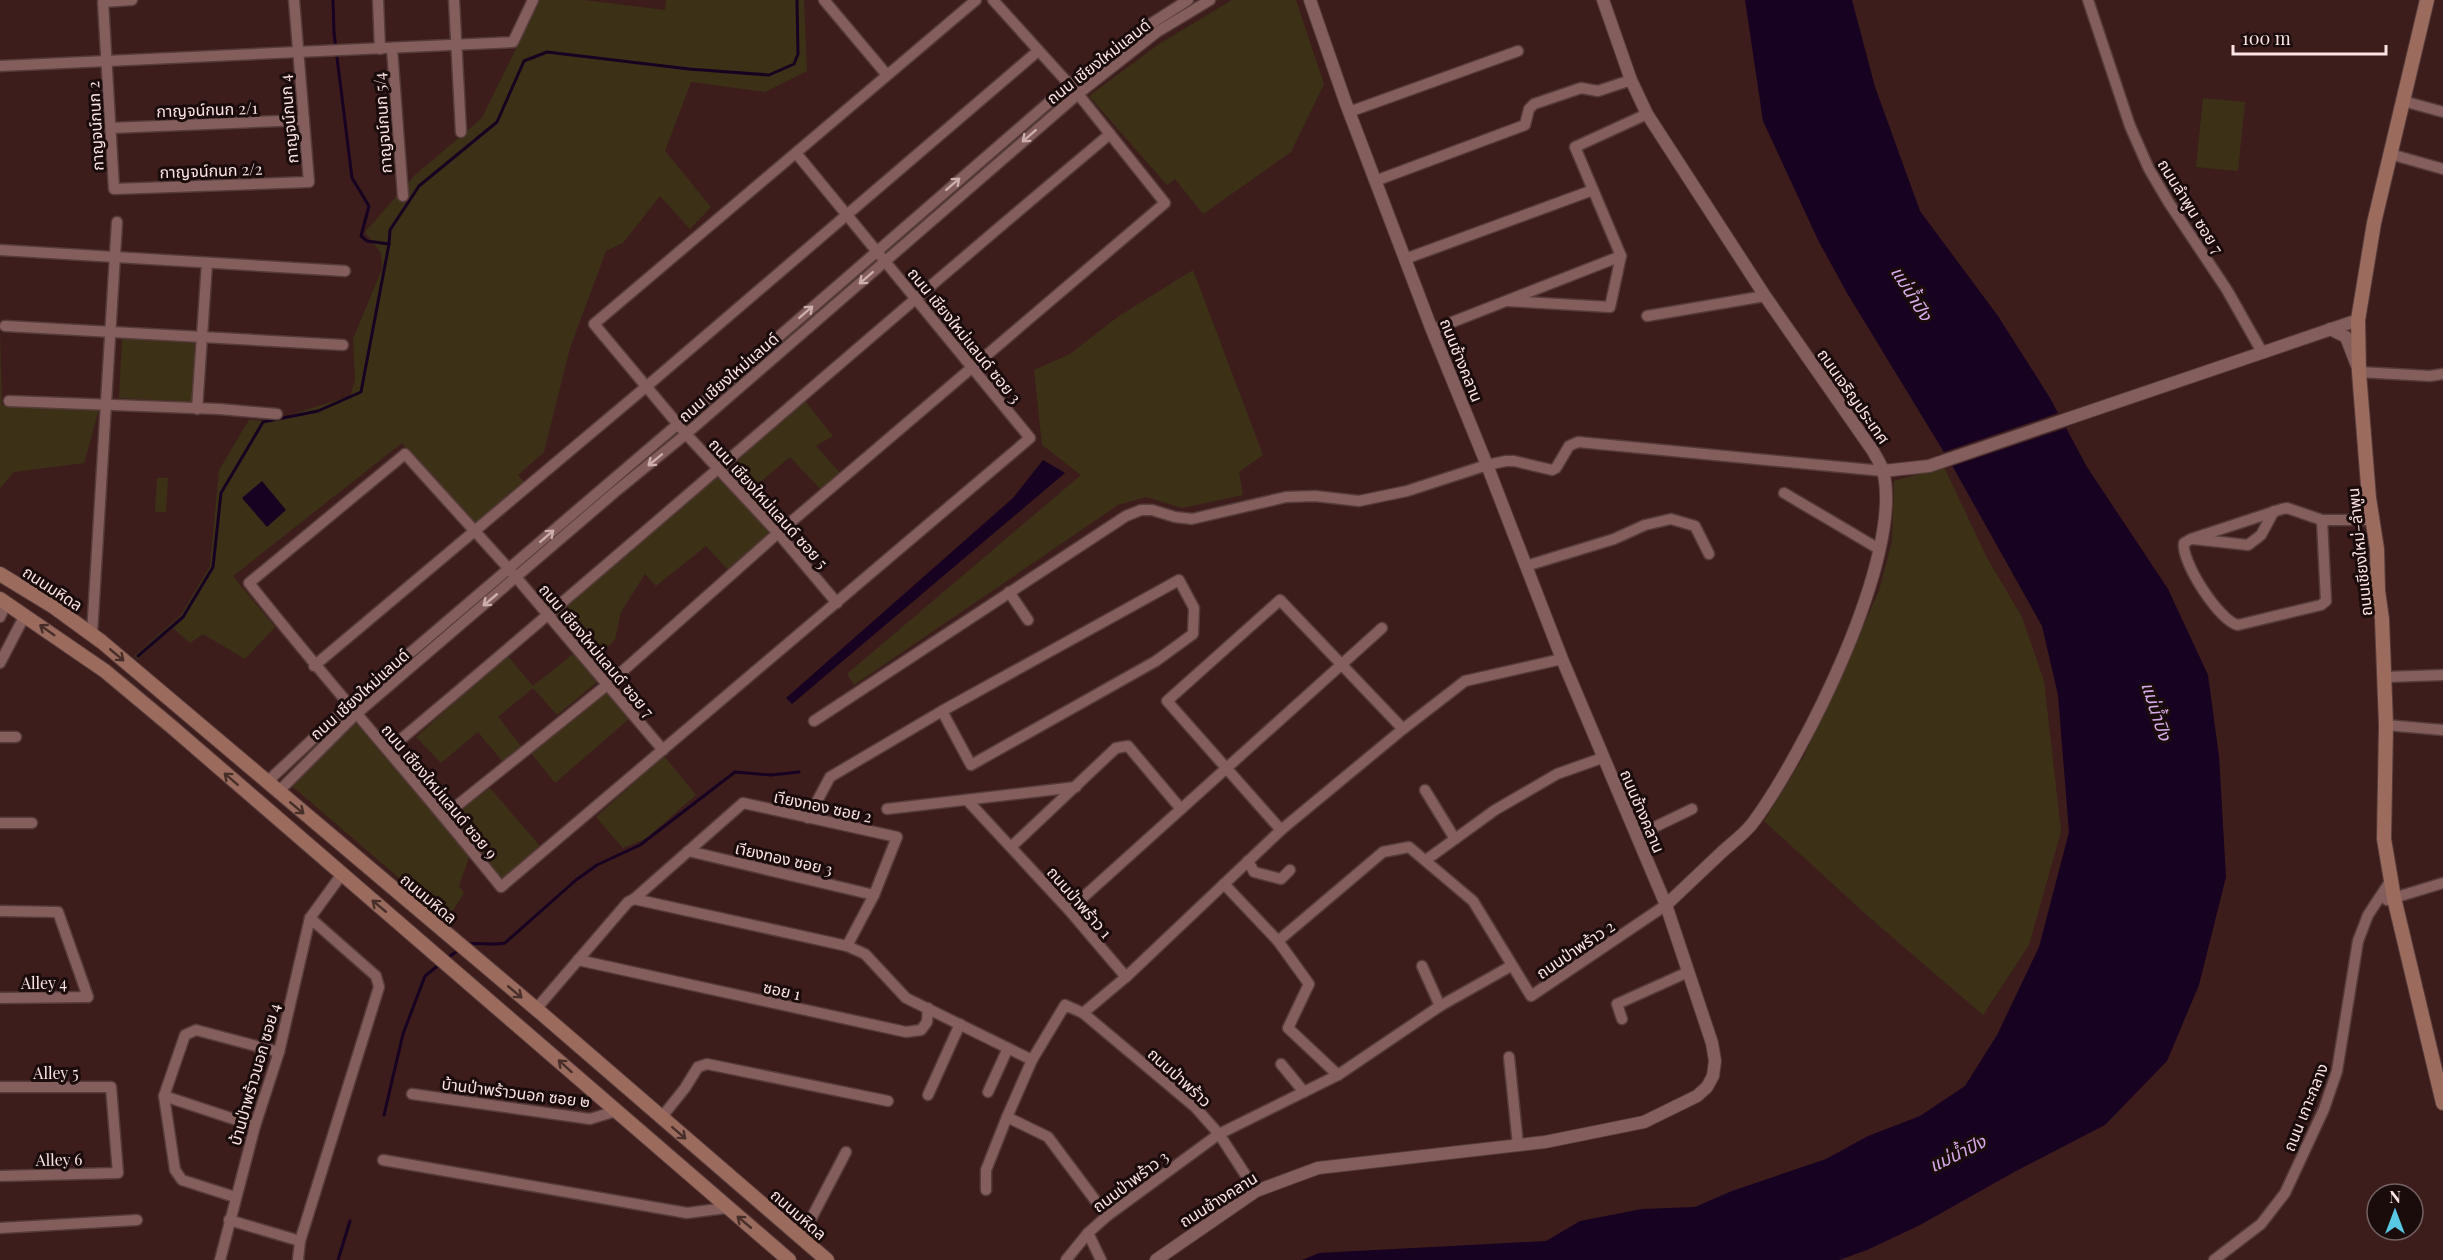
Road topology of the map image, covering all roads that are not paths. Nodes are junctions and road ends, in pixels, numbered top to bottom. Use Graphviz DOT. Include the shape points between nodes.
graph roads {
  1 [pos="132,0"];
  2 [pos="294,0"];
  3 [pos="378,0"];
  4 [pos="454,0"];
  5 [pos="532,0"];
  6 [pos="824,0"];
  7 [pos="976,0"];
  8 [pos="993,0"];
  9 [pos="1188,0"];
  10 [pos="1210,0"];
  11 [pos="1310,0"];
  12 [pos="1603,0"];
  13 [pos="2088,0"];
  14 [pos="2427,0"];
  15 [pos="456,46"];
  16 [pos="392,49"];
  17 [pos="380,50"];
  18 [pos="1038,51"];
  19 [pos="1518,51"];
  20 [pos="298,53"];
  21 [pos="106,62"];
  22 [pos="0,66"];
  23 [pos="887,75"];
  24 [pos="1631,80"];
  25 [pos="1069,85"];
  26 [pos="1078,94"];
  27 [pos="2403,100"];
  28 [pos="1349,112"];
  29 [pos="2443,112"];
  30 [pos="1647,114"];
  31 [pos="304,120"];
  32 [pos="111,128"];
  33 [pos="461,132"];
  34 [pos="1110,134"];
  35 [pos="796,153"];
  36 [pos="2390,154"];
  37 [pos="2443,169"];
  38 [pos="1375,181"];
  39 [pos="309,182"];
  40 [pos="114,189"];
  41 [pos="1593,190"];
  42 [pos="403,196"];
  43 [pos="846,214"];
  44 [pos="117,222"];
  45 [pos="0,250"];
  46 [pos="876,250"];
  47 [pos="1621,256"];
  48 [pos="115,257"];
  49 [pos="1405,259"];
  50 [pos="885,261"];
  51 [pos="207,263"];
  52 [pos="345,272"];
  53 [pos="915,297"];
  54 [pos="1765,297"];
  55 [pos="2361,297"];
  56 [pos="1507,301"];
  57 [pos="1647,316"];
  58 [pos="2358,320"];
  59 [pos="5,326"];
  60 [pos="1432,330"];
  61 [pos="2328,330"];
  62 [pos="111,332"];
  63 [pos="201,337"];
  64 [pos="343,345"];
  65 [pos="2262,352"];
  66 [pos="972,366"];
  67 [pos="2359,372"];
  68 [pos="2443,374"];
  69 [pos="647,386"];
  70 [pos="9,401"];
  71 [pos="106,406"];
  72 [pos="197,409"];
  73 [pos="278,414"];
  74 [pos="678,424"];
  75 [pos="686,434"];
  76 [pos="1487,465"];
  77 [pos="717,468"];
  78 [pos="1883,471"];
  79 [pos="1784,493"];
  80 [pos="2274,511"];
  81 [pos="2322,520"];
  82 [pos="2372,520"];
  83 [pos="474,531"];
  84 [pos="778,533"];
  85 [pos="2191,539"];
  86 [pos="1879,549"];
  87 [pos="1709,554"];
  88 [pos="1526,566"];
  89 [pos="512,573"];
  90 [pos="0,574"];
  91 [pos="249,583"];
  92 [pos="1009,592"];
  93 [pos="3,601"];
  94 [pos="837,603"];
  95 [pos="25,615"];
  96 [pos="549,616"];
  97 [pos="0,618"];
  98 [pos="1028,620"];
  99 [pos="1382,628"];
  100 [pos="92,634"];
  101 [pos="1562,659"];
  102 [pos="0,663"];
  103 [pos="1341,663"];
  104 [pos="314,666"];
  105 [pos="2443,675"];
  106 [pos="2385,677"];
  107 [pos="607,685"];
  108 [pos="352,710"];
  109 [pos="942,711"];
  110 [pos="814,721"];
  111 [pos="2386,725"];
  112 [pos="1403,729"];
  113 [pos="2443,730"];
  114 [pos="0,737"];
  115 [pos="16,737"];
  116 [pos="388,750"];
  117 [pos="663,750"];
  118 [pos="1602,758"];
  119 [pos="1226,768"];
  120 [pos="267,782"];
  121 [pos="1076,787"];
  122 [pos="1425,790"];
  123 [pos="278,792"];
  124 [pos="967,800"];
  125 [pos="887,809"];
  126 [pos="1181,809"];
  127 [pos="1692,809"];
  128 [pos="444,816"];
  129 [pos="808,818"];
  130 [pos="0,823"];
  131 [pos="32,823"];
  132 [pos="1281,830"];
  133 [pos="1636,836"];
  134 [pos="1455,839"];
  135 [pos="1011,847"];
  136 [pos="688,851"];
  137 [pos="1426,860"];
  138 [pos="1248,861"];
  139 [pos="1290,870"];
  140 [pos="342,874"];
  141 [pos="2391,880"];
  142 [pos="2443,883"];
  143 [pos="1224,884"];
  144 [pos="874,895"];
  145 [pos="2394,898"];
  146 [pos="634,899"];
  147 [pos="2378,902"];
  148 [pos="1666,905"];
  149 [pos="1069,910"];
  150 [pos="0,911"];
  151 [pos="310,918"];
  152 [pos="1278,941"];
  153 [pos="848,946"];
  154 [pos="581,962"];
  155 [pos="1422,966"];
  156 [pos="1511,966"];
  157 [pos="1688,972"];
  158 [pos="1126,977"];
  159 [pos="0,998"];
  160 [pos="1440,1006"];
  161 [pos="928,1008"];
  162 [pos="538,1011"];
  163 [pos="1083,1013"];
  164 [pos="1622,1019"];
  165 [pos="960,1024"];
  166 [pos="1008,1048"];
  167 [pos="279,1052"];
  168 [pos="1509,1057"];
  169 [pos="1032,1060"];
  170 [pos="1281,1064"];
  171 [pos="1338,1075"];
  172 [pos="0,1087"];
  173 [pos="988,1092"];
  174 [pos="1304,1092"];
  175 [pos="412,1094"];
  176 [pos="928,1095"];
  177 [pos="164,1096"];
  178 [pos="888,1101"];
  179 [pos="2443,1103"];
  180 [pos="616,1111"];
  181 [pos="1007,1117"];
  182 [pos="661,1118"];
  183 [pos="255,1126"];
  184 [pos="1219,1134"];
  185 [pos="1518,1145"];
  186 [pos="846,1152"];
  187 [pos="383,1160"];
  188 [pos="118,1173"];
  189 [pos="0,1176"];
  190 [pos="986,1190"];
  191 [pos="1256,1191"];
  192 [pos="236,1197"];
  193 [pos="726,1208"];
  194 [pos="1107,1216"];
  195 [pos="137,1220"];
  196 [pos="229,1220"];
  197 [pos="0,1228"];
  198 [pos="1088,1233"];
  199 [pos="801,1238"];
  200 [pos="300,1241"];
  201 [pos="220,1260"];
  202 [pos="298,1260"];
  203 [pos="789,1260"];
  204 [pos="828,1260"];
  205 [pos="1066,1260"];
  206 [pos="1101,1260"];
  207 [pos="1156,1260"];
  208 [pos="2214,1260"];
  1 -- 21 [label="street, กาญจน์กนก 2" via="103,2"];
  2 -- 20 [label="street, กาญจน์กนก 4"];
  3 -- 17 [label="street"];
  4 -- 15 [label="street"];
  5 -- 15 [label="street" via="513,42"];
  6 -- 23 [label="street"];
  7 -- 23 [label="street"];
  8 -- 18 [label="street"];
  9 -- 25 [label="street, ถนน เชียงใหม่แลนด์"];
  10 -- 26 [label="street, ถนน เชียงใหม่แลนด์" via="1157,32"];
  11 -- 28 [label="street, ถนนช้างคลาน"];
  12 -- 24 [label="street, ถนนเจริญประเทศ"];
  13 -- 65 [label="street, ถนนลำพูน ซอย 7" via="2130,126 2149,169"];
  14 -- 27 [label="main road, ถนนเชียงใหม่-ลำพูน"];
  15 -- 16 [label="street"];
  15 -- 33 [label="street"];
  16 -- 17 [label="street"];
  16 -- 42 [label="street, กาญจน์กนก 5/4"];
  17 -- 20 [label="street"];
  18 -- 25 [label="street"];
  18 -- 43 [label="street"];
  19 -- 28 [label="street"];
  20 -- 21 [label="street"];
  20 -- 31 [label="street, กาญจน์กนก 4"];
  21 -- 22 [label="street"];
  21 -- 32 [label="street, กาญจน์กนก 2"];
  23 -- 35 [label="street"];
  24 -- 30 [label="street, ถนนเจริญประเทศ"];
  24 -- 38 [label="street" via="1601,90 1578,89 1534,104 1525,125"];
  25 -- 26 [label="street"];
  46 -- 25 [label="street, ถนน เชียงใหม่แลนด์, one-way"];
  26 -- 34 [label="street"];
  26 -- 50 [label="street, ถนน เชียงใหม่แลนด์, one-way"];
  27 -- 29 [label="street"];
  27 -- 36 [label="main road, ถนนเชียงใหม่-ลำพูน"];
  28 -- 38 [label="street, ถนนช้างคลาน"];
  30 -- 41 [label="street" via="1575,147"];
  30 -- 54 [label="street, ถนนเจริญประเทศ"];
  31 -- 32 [label="street, กาญจน์กนก 2/1"];
  31 -- 39 [label="street, กาญจน์กนก 4"];
  32 -- 40 [label="street, กาญจน์กนก 2"];
  34 -- 53 [label="street"];
  34 -- 66 [label="street" via="1165,203"];
  35 -- 43 [label="street, ถนน เชียงใหม่แลนด์ ซอย 3"];
  35 -- 69 [label="street, ถนน เชียงใหม่แลนด์ ซอย 5" via="594,324"];
  36 -- 37 [label="street"];
  36 -- 55 [label="main road, ถนนเชียงใหม่-ลำพูน"];
  38 -- 49 [label="street, ถนนช้างคลาน"];
  39 -- 40 [label="street, กาญจน์กนก 2/2"];
  41 -- 47 [label="street"];
  41 -- 49 [label="street"];
  43 -- 46 [label="street, ถนน เชียงใหม่แลนด์ ซอย 3"];
  43 -- 69 [label="street"];
  44 -- 48 [label="street"];
  45 -- 48 [label="street"];
  46 -- 50 [label="street, ถนน เชียงใหม่แลนด์ ซอย 3"];
  74 -- 46 [label="street, ถนน เชียงใหม่แลนด์, one-way"];
  47 -- 56 [label="street"];
  47 -- 56 [label="street" via="1610,307"];
  48 -- 51 [label="street"];
  48 -- 62 [label="street"];
  49 -- 60 [label="street, ถนนช้างคลาน"];
  50 -- 53 [label="street, ถนน เชียงใหม่แลนด์ ซอย 3"];
  50 -- 75 [label="street, ถนน เชียงใหม่แลนด์, one-way"];
  51 -- 52 [label="street"];
  51 -- 63 [label="street"];
  53 -- 66 [label="street, ถนน เชียงใหม่แลนด์ ซอย 3"];
  53 -- 77 [label="street"];
  54 -- 57 [label="street"];
  54 -- 78 [label="street, ถนนเจริญประเทศ"];
  55 -- 58 [label="main road, ถนนเชียงใหม่-ลำพูน"];
  55 -- 61 [label="street" via="2354,311"];
  56 -- 60 [label="street"];
  58 -- 61 [label="street"];
  58 -- 67 [label="main road, ถนนเชียงใหม่-ลำพูน"];
  59 -- 62 [label="street"];
  60 -- 76 [label="street, ถนนช้างคลาน"];
  61 -- 65 [label="street"];
  61 -- 67 [label="street" via="2346,337"];
  62 -- 63 [label="street"];
  62 -- 71 [label="street"];
  63 -- 64 [label="street"];
  63 -- 72 [label="street"];
  65 -- 78 [label="street" via="1929,466"];
  66 -- 84 [label="street"];
  66 -- 94 [label="street, ถนน เชียงใหม่แลนด์ ซอย 3" via="1030,438"];
  67 -- 68 [label="street"];
  67 -- 82 [label="main road, ถนนเชียงใหม่-ลำพูน"];
  69 -- 74 [label="street, ถนน เชียงใหม่แลนด์ ซอย 5"];
  69 -- 83 [label="street"];
  70 -- 71 [label="street"];
  71 -- 72 [label="street"];
  71 -- 100 [label="street"];
  72 -- 73 [label="street"];
  74 -- 75 [label="street, ถนน เชียงใหม่แลนด์ ซอย 5"];
  89 -- 74 [label="street, ถนน เชียงใหม่แลนด์, one-way"];
  75 -- 77 [label="street, ถนน เชียงใหม่แลนด์ ซอย 5"];
  75 -- 89 [label="street, ถนน เชียงใหม่แลนด์, one-way"];
  76 -- 78 [label="street" via="1514,461 1552,470 1569,446 1578,442"];
  76 -- 88 [label="street, ถนนช้างคลาน"];
  76 -- 92 [label="street" via="1407,491 1359,501 1286,497 1185,519 1141,510"];
  77 -- 84 [label="street, ถนน เชียงใหม่แลนด์ ซอย 5"];
  77 -- 96 [label="street"];
  78 -- 86 [label="street, ถนนเจริญประเทศ" via="1885,501"];
  79 -- 86 [label="street"];
  80 -- 81 [label="street" via="2287,508"];
  80 -- 85 [label="street"];
  80 -- 85 [label="street" via="2261,535 2248,544"];
  81 -- 82 [label="street"];
  81 -- 85 [label="street" via="2326,601 2321,606 2238,625 2228,621 2195,579 2183,549"];
  82 -- 106 [label="main road, ถนนเชียงใหม่-ลำพูน"];
  83 -- 89 [label="street, ถนน เชียงใหม่แลนด์ ซอย 7"];
  83 -- 91 [label="street, ถนน เชียงใหม่แลนด์ ซอย 7" via="405,454"];
  83 -- 104 [label="street"];
  84 -- 94 [label="street, ถนน เชียงใหม่แลนด์ ซอย 5"];
  84 -- 107 [label="street"];
  86 -- 148 [label="street, ถนนเจริญประเทศ" via="1870,585 1840,663 1784,777 1750,826"];
  87 -- 88 [label="street" via="1695,526 1671,519"];
  88 -- 101 [label="street, ถนนช้างคลาน"];
  89 -- 96 [label="street, ถนน เชียงใหม่แลนด์ ซอย 7"];
  89 -- 108 [label="street, ถนน เชียงใหม่แลนด์"];
  90 -- 100 [label="main road, ถนนมหิดล"];
  91 -- 104 [label="street, ถนน เชียงใหม่แลนด์ ซอย 9"];
  92 -- 98 [label="street"];
  92 -- 110 [label="street"];
  93 -- 95 [label="main road"];
  93 -- 97 [label="street"];
  94 -- 117 [label="street"];
  95 -- 102 [label="street"];
  140 -- 95 [label="main road, one-way" via="105,671"];
  96 -- 107 [label="street, ถนน เชียงใหม่แลนด์ ซอย 7"];
  96 -- 116 [label="street"];
  99 -- 103 [label="street"];
  100 -- 120 [label="main road, ถนนมหิดล, one-way"];
  101 -- 112 [label="street" via="1465,681"];
  101 -- 118 [label="street, ถนนช้างคลาน"];
  103 -- 112 [label="street"];
  103 -- 119 [label="street"];
  103 -- 119 [label="street" via="1280,600 1167,701"];
  104 -- 108 [label="street, ถนน เชียงใหม่แลนด์ ซอย 9"];
  105 -- 106 [label="street"];
  106 -- 111 [label="main road, ถนนเชียงใหม่-ลำพูน"];
  107 -- 117 [label="street, ถนน เชียงใหม่แลนด์ ซอย 7"];
  107 -- 128 [label="street"];
  108 -- 116 [label="street, ถนน เชียงใหม่แลนด์ ซอย 9"];
  108 -- 120 [label="street, ถนน เชียงใหม่แลนด์"];
  108 -- 123 [label="street, ถนน เชียงใหม่แลนด์"];
  109 -- 109 [label="street" via="1179,580 1194,608 1193,634 1156,661 970,765"];
  109 -- 129 [label="street" via="830,777"];
  111 -- 113 [label="street"];
  111 -- 141 [label="main road, ถนนเชียงใหม่-ลำพูน" via="2384,839"];
  112 -- 132 [label="street"];
  114 -- 115 [label="street"];
  116 -- 128 [label="street, ถนน เชียงใหม่แลนด์ ซอย 9"];
  117 -- 128 [label="street, ถนน เชียงใหม่แลนด์ ซอย 9" via="501,887"];
  118 -- 133 [label="street, ถนนช้างคลาน"];
  118 -- 134 [label="street" via="1557,774"];
  119 -- 126 [label="street"];
  119 -- 132 [label="street"];
  120 -- 123 [label="main road, ถนนมหิดล"];
  121 -- 124 [label="street"];
  121 -- 126 [label="street" via="1116,748 1128,746"];
  121 -- 135 [label="street"];
  122 -- 134 [label="street"];
  123 -- 162 [label="main road, ถนนมหิดล, one-way"];
  124 -- 125 [label="street"];
  124 -- 135 [label="street, ถนนป่าพร้าว 1"];
  126 -- 149 [label="street"];
  127 -- 133 [label="street"];
  129 -- 136 [label="street, เาียงทอง ซอย 2" via="742,803"];
  129 -- 144 [label="street, เาียงทอง ซอย 2" via="897,837"];
  130 -- 131 [label="street"];
  132 -- 138 [label="street"];
  133 -- 148 [label="street, ถนนช้างคลาน"];
  134 -- 137 [label="street"];
  135 -- 149 [label="street, ถนนป่าพร้าว 1"];
  136 -- 144 [label="street, เาียงทอง ซอย 3"];
  136 -- 146 [label="street"];
  137 -- 152 [label="street" via="1409,847 1383,852"];
  137 -- 156 [label="street" via="1473,901"];
  138 -- 139 [label="street" via="1254,872 1281,879"];
  138 -- 143 [label="street"];
  140 -- 151 [label="street, บ้านป่าพร้าวนอก ซอย 4"];
  180 -- 140 [label="main road, one-way"];
  141 -- 145 [label="main road, ถนนเชียงใหม่-ลำพูน"];
  141 -- 147 [label="street, ถนน เกาะกลาง"];
  142 -- 145 [label="street"];
  143 -- 152 [label="street"];
  143 -- 158 [label="street"];
  144 -- 153 [label="street"];
  145 -- 147 [label="street"];
  145 -- 179 [label="main road, ถนนเชียงใหม่-ลำพูน"];
  146 -- 153 [label="street"];
  146 -- 154 [label="street"];
  147 -- 208 [label="street, ถนน เกาะกลาง" via="2358,941 2339,1064 2324,1109 2275,1207 2261,1224"];
  148 -- 156 [label="street, ถนนป่าพร้าว 2" via="1531,996"];
  148 -- 157 [label="street, ถนนช้างคลาน"];
  149 -- 158 [label="street, ถนนป่าพร้าว 1"];
  150 -- 159 [label="street, Alley 4" via="58,912 88,997"];
  151 -- 167 [label="street, บ้านป่าพร้าวนอก ซอย 4"];
  151 -- 200 [label="street" via="376,976 379,987"];
  152 -- 171 [label="street" via="1309,984 1288,1028"];
  153 -- 161 [label="street" via="865,954 906,998"];
  154 -- 161 [label="street, ซอย 1" via="906,1032 921,1030 927,1022"];
  154 -- 162 [label="street"];
  155 -- 160 [label="street"];
  156 -- 160 [label="street, ถนนป่าพร้าว 3"];
  157 -- 164 [label="street" via="1617,1004"];
  157 -- 185 [label="street, ถนนช้างคลาน" via="1714,1052 1713,1076 1707,1087 1644,1122"];
  158 -- 163 [label="street"];
  160 -- 171 [label="street, ถนนป่าพร้าว 3"];
  161 -- 165 [label="street"];
  162 -- 182 [label="main road, ถนนมหิดล"];
  163 -- 169 [label="street, ถนนป่าพร้าว" via="1065,1005"];
  163 -- 184 [label="street, ถนนป่าพร้าว" via="1195,1107"];
  165 -- 166 [label="street"];
  165 -- 176 [label="street"];
  166 -- 169 [label="street"];
  166 -- 173 [label="street"];
  167 -- 177 [label="street" via="196,1030 185,1035"];
  167 -- 183 [label="street, บ้านป่าพร้าวนอก ซอย 4"];
  168 -- 185 [label="street"];
  169 -- 181 [label="street"];
  170 -- 174 [label="street"];
  171 -- 174 [label="street, ถนนป่าพร้าว 3"];
  172 -- 188 [label="street, Alley 5" via="111,1087"];
  174 -- 184 [label="street, ถนนป่าพร้าว 3"];
  175 -- 180 [label="street, บ้านป่าพร้าวนอก ซอย ๒" via="590,1119"];
  177 -- 183 [label="street"];
  177 -- 192 [label="street" via="175,1170 182,1180"];
  178 -- 182 [label="street" via="707,1064 698,1067"];
  180 -- 193 [label="main road"];
  181 -- 190 [label="street" via="986,1170"];
  181 -- 194 [label="street" via="1048,1137"];
  182 -- 199 [label="main road, ถนนมหิดล, one-way"];
  183 -- 192 [label="street, บ้านป่าพร้าวนอก ซอย 4"];
  184 -- 191 [label="street, ถนนป่าพร้าว"];
  184 -- 194 [label="street, ถนนป่าพร้าว 3"];
  185 -- 191 [label="street, ถนนช้างคลาน" via="1318,1168"];
  186 -- 199 [label="street"];
  187 -- 193 [label="street" via="687,1213"];
  188 -- 189 [label="street, Alley 6"];
  191 -- 207 [label="street, ถนนช้างคลาน"];
  192 -- 196 [label="street, บ้านป่าพร้าวนอก ซอย 4"];
  203 -- 193 [label="main road, one-way"];
  194 -- 198 [label="street, ถนนป่าพร้าว 3"];
  195 -- 197 [label="street"];
  196 -- 200 [label="street"];
  196 -- 201 [label="street, บ้านป่าพร้าวนอก ซอย 4"];
  198 -- 205 [label="street, ถนนป่าพร้าว 3"];
  198 -- 206 [label="street"];
  199 -- 204 [label="main road, ถนนมหิดล"];
  200 -- 202 [label="street"];
}
